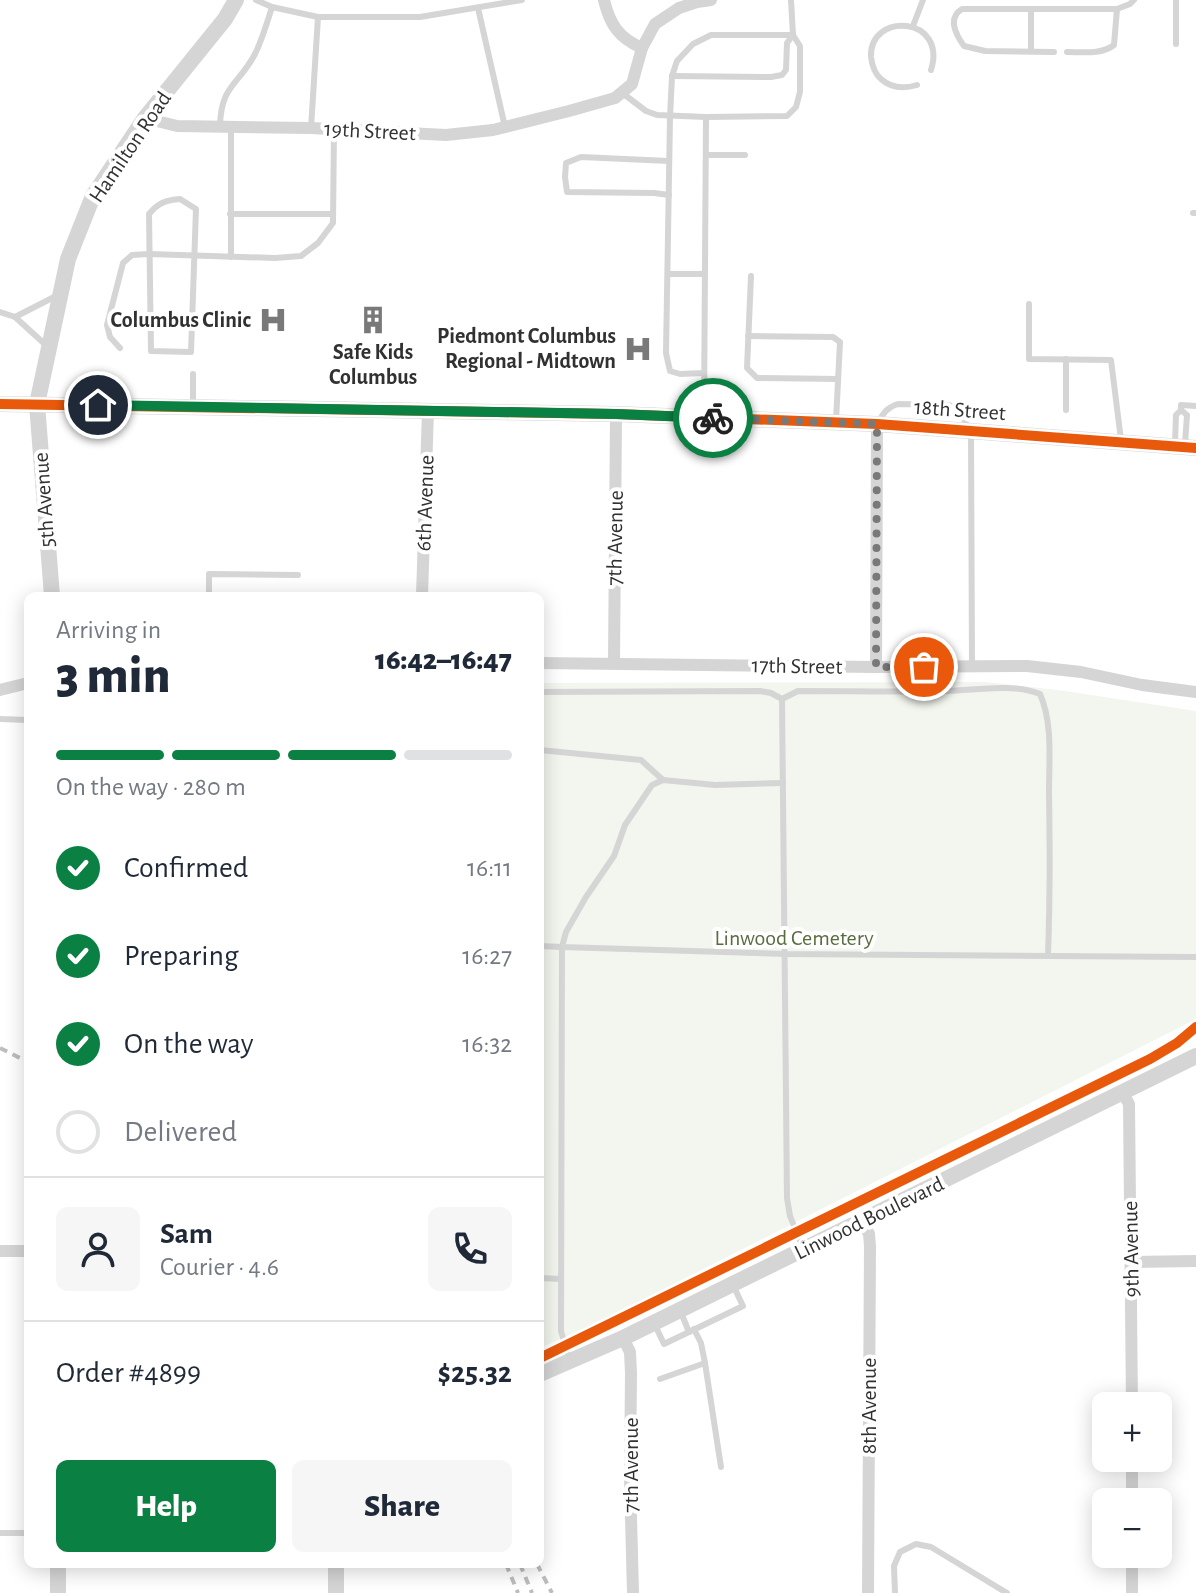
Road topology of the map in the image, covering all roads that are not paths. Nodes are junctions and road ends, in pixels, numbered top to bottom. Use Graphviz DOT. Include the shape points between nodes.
graph roads {
  1 [pos="236,0"];
  2 [pos="256,0"];
  3 [pos="522,0"];
  4 [pos="604,0"];
  5 [pos="711,0"];
  6 [pos="791,0"];
  7 [pos="923,0"];
  8 [pos="1134,0"];
  9 [pos="1176,0"];
  10 [pos="272,7"];
  11 [pos="478,8"];
  12 [pos="1031,9"];
  13 [pos="1117,9"];
  14 [pos="318,17"];
  15 [pos="913,26"];
  16 [pos="793,35"];
  17 [pos="1176,44"];
  18 [pos="642,48"];
  19 [pos="1031,51"];
  20 [pos="1054,52"];
  21 [pos="1067,52"];
  22 [pos="931,70"];
  23 [pos="672,76"];
  24 [pos="917,85"];
  25 [pos="621,92"];
  26 [pos="670,117"];
  27 [pos="706,117"];
  28 [pos="145,118"];
  29 [pos="225,126"];
  30 [pos="505,127"];
  31 [pos="311,128"];
  32 [pos="334,129"];
  33 [pos="706,155"];
  34 [pos="745,155"];
  35 [pos="669,161"];
  36 [pos="669,195"];
  37 [pos="230,214"];
  38 [pos="333,214"];
  39 [pos="149,254"];
  40 [pos="194,257"];
  41 [pos="231,257"];
  42 [pos="668,274"];
  43 [pos="705,274"];
  44 [pos="751,276"];
  45 [pos="61,294"];
  46 [pos="1029,304"];
  47 [pos="0,312"];
  48 [pos="15,317"];
  49 [pos="748,336"];
  50 [pos="49,348"];
  51 [pos="120,348"];
  52 [pos="1066,359"];
  53 [pos="704,373"];
  54 [pos="193,374"];
  55 [pos="838,379"];
  56 [pos="0,404"];
  57 [pos="37,404"];
  58 [pos="193,406"];
  59 [pos="1196,406"];
  60 [pos="428,410"];
  61 [pos="1066,410"];
  62 [pos="616,414"];
  63 [pos="704,417"];
  64 [pos="836,423"];
  65 [pos="877,424"];
  66 [pos="971,431"];
  67 [pos="1121,443"];
  68 [pos="1185,447"];
  69 [pos="298,575"];
  70 [pos="52,592"];
  71 [pos="209,592"];
  72 [pos="422,592"];
  73 [pos="544,663"];
  74 [pos="614,663"];
  75 [pos="972,666"];
  76 [pos="876,667"];
  77 [pos="24,684"];
  78 [pos="0,690"];
  79 [pos="544,692"];
  80 [pos="1196,692"];
  81 [pos="782,699"];
  82 [pos="0,719"];
  83 [pos="24,720"];
  84 [pos="544,750"];
  85 [pos="663,780"];
  86 [pos="783,783"];
  87 [pos="544,946"];
  88 [pos="562,947"];
  89 [pos="786,954"];
  90 [pos="1048,955"];
  91 [pos="1196,957"];
  92 [pos="1196,1056"];
  93 [pos="1123,1093"];
  94 [pos="862,1220"];
  95 [pos="804,1249"];
  96 [pos="0,1251"];
  97 [pos="24,1251"];
  98 [pos="1196,1261"];
  99 [pos="1131,1262"];
  100 [pos="544,1278"];
  101 [pos="561,1279"];
  102 [pos="733,1285"];
  103 [pos="680,1310"];
  104 [pos="654,1323"];
  105 [pos="692,1330"];
  106 [pos="623,1338"];
  107 [pos="570,1361"];
  108 [pos="705,1363"];
  109 [pos="544,1372"];
  110 [pos="660,1379"];
  111 [pos="1132,1392"];
  112 [pos="721,1467"];
  113 [pos="0,1533"];
  114 [pos="24,1533"];
  115 [pos="58,1568"];
  116 [pos="336,1568"];
  117 [pos="1132,1568"];
  118 [pos="58,1593"];
  119 [pos="336,1593"];
  120 [pos="633,1593"];
  121 [pos="868,1593"];
  122 [pos="895,1593"];
  123 [pos="1007,1593"];
  124 [pos="1132,1593"];
  1 -- 28 [label="street, Hamilton Road"];
  2 -- 10 [label="lane"];
  3 -- 11 [label="lane"];
  4 -- 18 [label="street" via="615,29"];
  5 -- 18 [label="street" via="679,8 655,24"];
  6 -- 16 [label="lane"];
  7 -- 15 [label="lane"];
  8 -- 13 [label="lane"];
  9 -- 17 [label="lane"];
  10 -- 14 [label="lane"];
  10 -- 29 [label="lane" via="255,54 223,98"];
  11 -- 14 [label="lane" via="420,17"];
  11 -- 30 [label="lane"];
  12 -- 13 [label="lane"];
  12 -- 19 [label="lane"];
  12 -- 19 [label="lane" via="962,9 954,17 964,46"];
  13 -- 21 [label="lane" via="1114,45 1099,52"];
  14 -- 31 [label="lane"];
  15 -- 22 [label="lane" via="933,47"];
  15 -- 24 [label="lane" via="885,31 874,43 871,59 889,85"];
  16 -- 23 [label="lane" via="703,38 677,61"];
  16 -- 23 [label="lane" via="787,43 786,70 777,77"];
  16 -- 27 [label="lane" via="800,46 799,100 787,116"];
  18 -- 25 [label="street" via="632,84"];
  19 -- 20 [label="lane"];
  23 -- 26 [label="lane"];
  25 -- 26 [label="lane" via="646,111"];
  25 -- 30 [label="street, 19th Street" via="615,98"];
  26 -- 27 [label="lane"];
  26 -- 35 [label="lane"];
  27 -- 33 [label="lane"];
  28 -- 29 [label="street, 19th Street" via="177,126"];
  28 -- 45 [label="street, Hamilton Road" via="93,196 68,259"];
  29 -- 31 [label="street, 19th Street"];
  29 -- 37 [label="lane"];
  30 -- 32 [label="street, 19th Street" via="446,135"];
  31 -- 32 [label="street, 19th Street"];
  32 -- 38 [label="lane"];
  33 -- 34 [label="lane"];
  33 -- 43 [label="lane"];
  35 -- 36 [label="lane"];
  35 -- 36 [label="lane" via="581,157 566,163 565,177 567,192"];
  36 -- 42 [label="lane"];
  37 -- 38 [label="lane"];
  37 -- 41 [label="lane"];
  38 -- 41 [label="lane" via="329,231 301,256"];
  39 -- 40 [label="lane"];
  39 -- 40 [label="lane" via="149,214 167,200 180,199 196,209"];
  39 -- 40 [label="lane" via="151,351 191,352"];
  39 -- 51 [label="lane" via="132,255 123,263 107,325"];
  40 -- 41 [label="lane"];
  42 -- 43 [label="lane"];
  42 -- 53 [label="lane" via="670,371"];
  43 -- 53 [label="lane"];
  44 -- 49 [label="lane"];
  45 -- 48 [label="lane"];
  45 -- 50 [label="street, Hamilton Road"];
  46 -- 52 [label="lane" via="1029,359"];
  47 -- 48 [label="lane"];
  48 -- 50 [label="lane"];
  49 -- 55 [label="lane" via="747,368 757,378"];
  49 -- 55 [label="lane" via="833,337 840,342"];
  50 -- 57 [label="street, Hamilton Road"];
  52 -- 61 [label="lane"];
  52 -- 67 [label="lane" via="1111,360"];
  53 -- 63 [label="lane"];
  54 -- 58 [label="lane"];
  55 -- 64 [label="lane"];
  56 -- 57 [label="street, 18th Street"];
  57 -- 58 [label="street, 18th Street"];
  57 -- 70 [label="street, 5th Avenue"];
  58 -- 60 [label="street, 18th Street"];
  59 -- 68 [label="lane" via="1181,405 1176,415"];
  60 -- 62 [label="street, 18th Street"];
  60 -- 72 [label="street, 6th Avenue"];
  62 -- 63 [label="street, 18th Street"];
  62 -- 74 [label="street, 7th Avenue"];
  63 -- 64 [label="street, 18th Street"];
  64 -- 65 [label="street, 18th Street"];
  65 -- 66 [label="street, 18th Street"];
  65 -- 66 [label="lane" via="898,404 949,405 957,408"];
  65 -- 76 [label="street"];
  66 -- 67 [label="street, 18th Street"];
  66 -- 75 [label="lane"];
  67 -- 68 [label="street, 18th Street"];
  69 -- 71 [label="lane" via="209,574"];
  73 -- 74 [label="street, 17th Street"];
  74 -- 76 [label="street, 17th Street"];
  75 -- 76 [label="street, 17th Street"];
  75 -- 80 [label="street, 17th Street" via="1081,672"];
  77 -- 78 [label="street"];
  79 -- 81 [label="lane" via="760,691"];
  81 -- 86 [label="lane"];
  81 -- 90 [label="lane" via="798,691 1028,689 1040,694 1048,734"];
  82 -- 83 [label="lane"];
  84 -- 85 [label="lane" via="641,760"];
  85 -- 86 [label="lane"];
  85 -- 88 [label="lane" via="652,785 625,825 614,856 572,920"];
  86 -- 89 [label="lane"];
  87 -- 88 [label="lane"];
  88 -- 89 [label="lane"];
  88 -- 101 [label="lane"];
  89 -- 90 [label="lane"];
  89 -- 95 [label="lane" via="787,1198"];
  90 -- 91 [label="lane"];
  92 -- 93 [label="street, Linwood Boulevard"];
  93 -- 94 [label="street, Linwood Boulevard"];
  93 -- 99 [label="street, 9th Avenue" via="1129,1104"];
  94 -- 95 [label="street, Linwood Boulevard"];
  94 -- 121 [label="street, 8th Avenue" via="870,1246"];
  95 -- 102 [label="street, Linwood Boulevard"];
  96 -- 97 [label="street"];
  98 -- 99 [label="street"];
  99 -- 111 [label="street, 9th Avenue"];
  100 -- 101 [label="lane"];
  101 -- 107 [label="lane" via="561,1331"];
  102 -- 103 [label="street, Linwood Boulevard"];
  102 -- 105 [label="lane" via="743,1306"];
  103 -- 104 [label="street, Linwood Boulevard"];
  103 -- 105 [label="lane"];
  104 -- 105 [label="lane" via="664,1344"];
  104 -- 106 [label="street, Linwood Boulevard"];
  105 -- 108 [label="lane"];
  106 -- 107 [label="street, Linwood Boulevard"];
  106 -- 120 [label="street, 7th Avenue" via="631,1373"];
  107 -- 109 [label="street, Linwood Boulevard"];
  108 -- 110 [label="lane"];
  108 -- 112 [label="lane"];
  113 -- 114 [label="lane"];
  115 -- 118 [label="street"];
  116 -- 119 [label="street"];
  117 -- 124 [label="street"];
  122 -- 123 [label="lane" via="894,1566 900,1552 916,1544 931,1547"];
}
